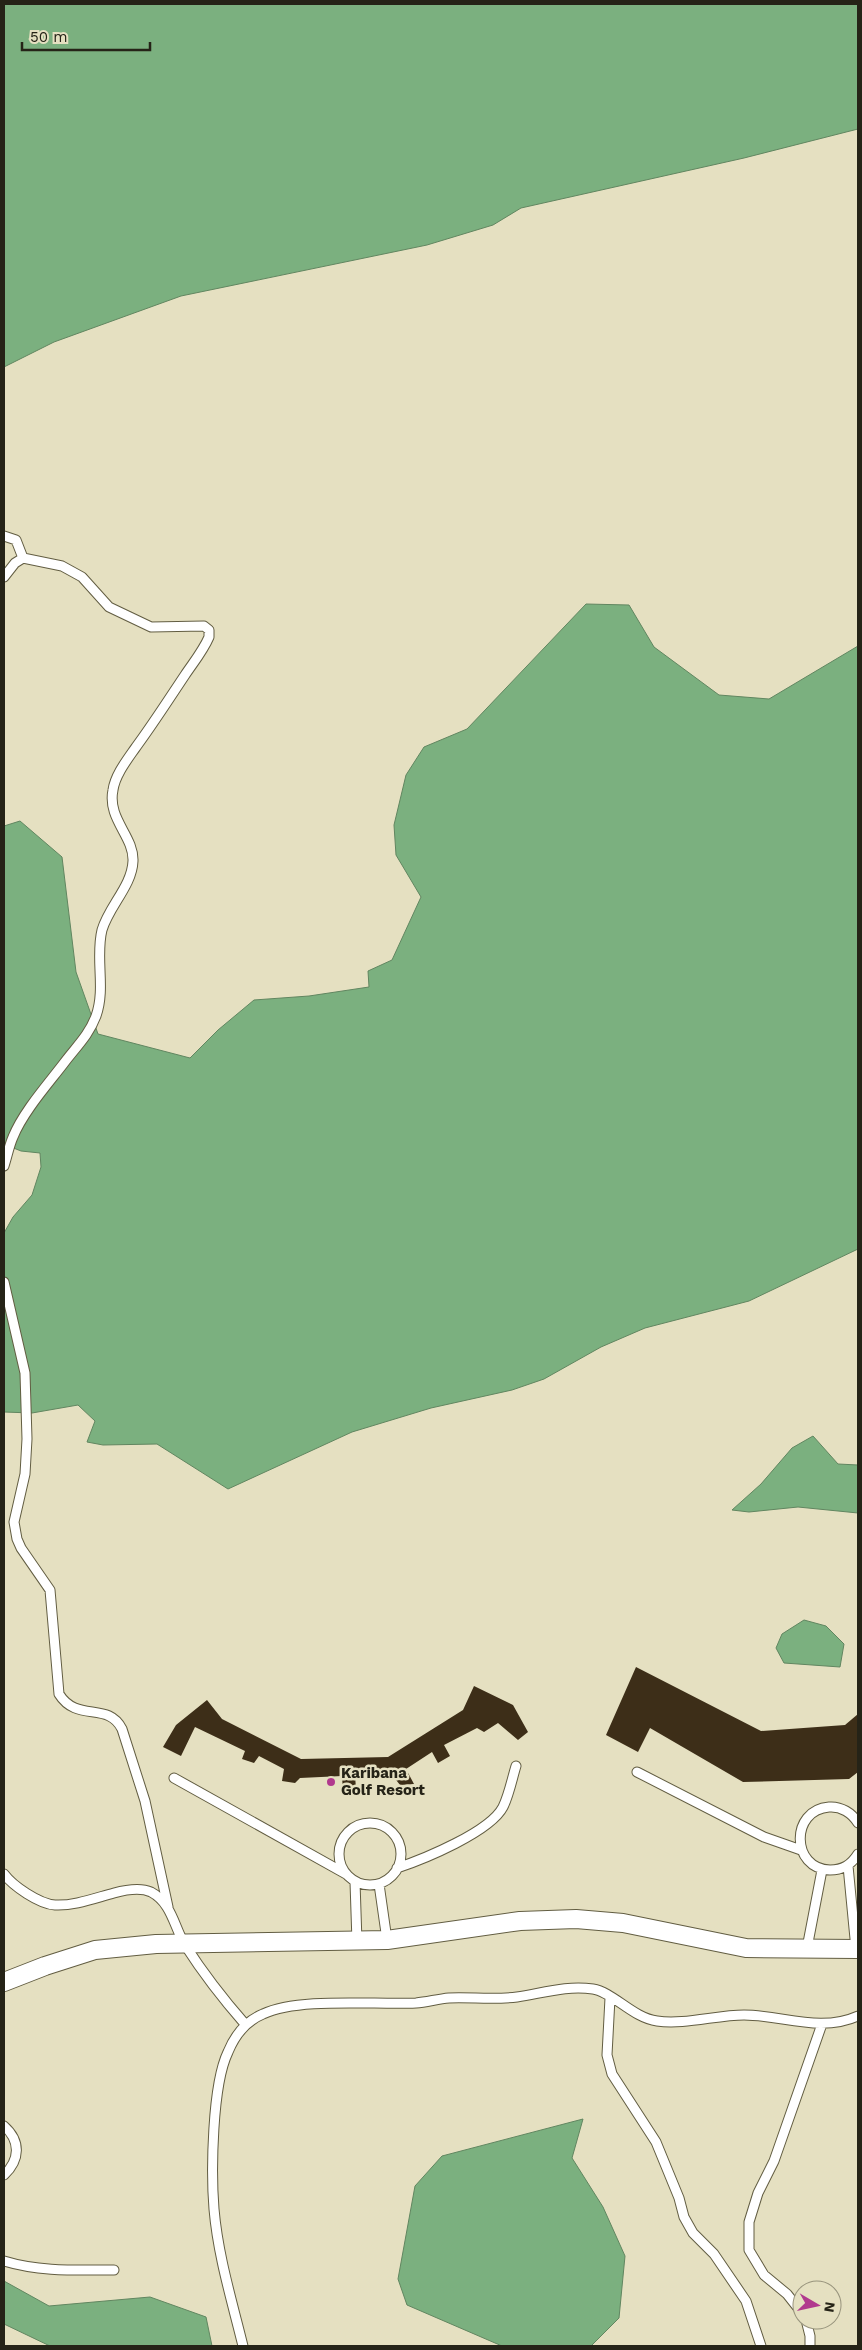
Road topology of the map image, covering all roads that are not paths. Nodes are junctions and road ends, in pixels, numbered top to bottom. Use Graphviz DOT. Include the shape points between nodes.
graph roads {
  1 [pos="4,536"];
  2 [pos="23,558"];
  3 [pos="4,576"];
  4 [pos="4,1166"];
  5 [pos="4,1282"];
  6 [pos="516,1766"];
  7 [pos="637,1772"];
  8 [pos="174,1778"];
  9 [pos="858,1823"];
  10 [pos="801,1850"];
  11 [pos="858,1854"];
  12 [pos="848,1866"];
  13 [pos="397,1868"];
  14 [pos="822,1870"];
  15 [pos="4,1874"];
  16 [pos="346,1874"];
  17 [pos="356,1882"];
  18 [pos="379,1884"];
  19 [pos="168,1907"];
  20 [pos="387,1940"];
  21 [pos="357,1942"];
  22 [pos="185,1944"];
  23 [pos="807,1948"];
  24 [pos="857,1949"];
  25 [pos="4,1982"];
  26 [pos="610,1998"];
  27 [pos="858,2016"];
  28 [pos="245,2024"];
  29 [pos="822,2024"];
  30 [pos="4,2126"];
  31 [pos="4,2175"];
  32 [pos="4,2261"];
  33 [pos="114,2270"];
  34 [pos="792,2300"];
  35 [pos="808,2330"];
  36 [pos="243,2346"];
  37 [pos="761,2346"];
  38 [pos="810,2346"];
  1 -- 2 [label="lane" via="16,540"];
  2 -- 3 [label="lane"];
  2 -- 4 [label="lane" via="62,566 82,577 110,607 131,619 152,627 204,626 208,637 168,703 118,774 113,789 114,815 132,849 133,861 102,932 100,1000 96,1015 79,1046 20,1124"];
  5 -- 19 [label="lane" via="25,1373 25,1474 14,1522 19,1543 50,1590 60,1694 70,1706 112,1716 122,1729 145,1801"];
  6 -- 13 [label="lane" via="503,1807 489,1824 424,1860"];
  7 -- 10 [label="lane" via="764,1837"];
  8 -- 16 [label="lane"];
  9 -- 10 [label="lane" via="842,1809 821,1808 805,1820 799,1839"];
  10 -- 14 [label="lane"];
  11 -- 12 [label="lane"];
  12 -- 14 [label="lane"];
  12 -- 24 [label="lane"];
  13 -- 16 [label="lane" via="401,1857 394,1834 384,1826 360,1824 342,1840 340,1864"];
  13 -- 18 [label="lane" via="390,1878"];
  14 -- 23 [label="lane"];
  15 -- 19 [label="lane" via="22,1891 53,1905 140,1889 152,1892"];
  16 -- 17 [label="lane"];
  17 -- 18 [label="lane"];
  17 -- 21 [label="lane"];
  18 -- 20 [label="lane"];
  19 -- 22 [label="lane"];
  20 -- 21 [label="street"];
  20 -- 23 [label="street" via="520,1921 576,1919 623,1923 746,1948"];
  21 -- 22 [label="street"];
  22 -- 25 [label="street" via="96,1950"];
  22 -- 28 [label="lane" via="224,2001"];
  23 -- 24 [label="street"];
  26 -- 28 [label="lane" via="596,1989 565,1988 515,1997 305,2005 263,2013"];
  26 -- 29 [label="lane" via="657,2021 745,2015"];
  26 -- 37 [label="lane" via="607,2055 612,2074 656,2142 693,2233 714,2254 746,2301"];
  27 -- 29 [label="lane"];
  28 -- 36 [label="lane" via="227,2052 219,2083 213,2151 214,2210 224,2274"];
  29 -- 34 [label="lane" via="749,2222 749,2250 764,2274"];
  30 -- 31 [label="lane" via="12,2133 17,2150 13,2167"];
  32 -- 33 [label="lane" via="52,2270"];
  35 -- 38 [label="lane"];
}
